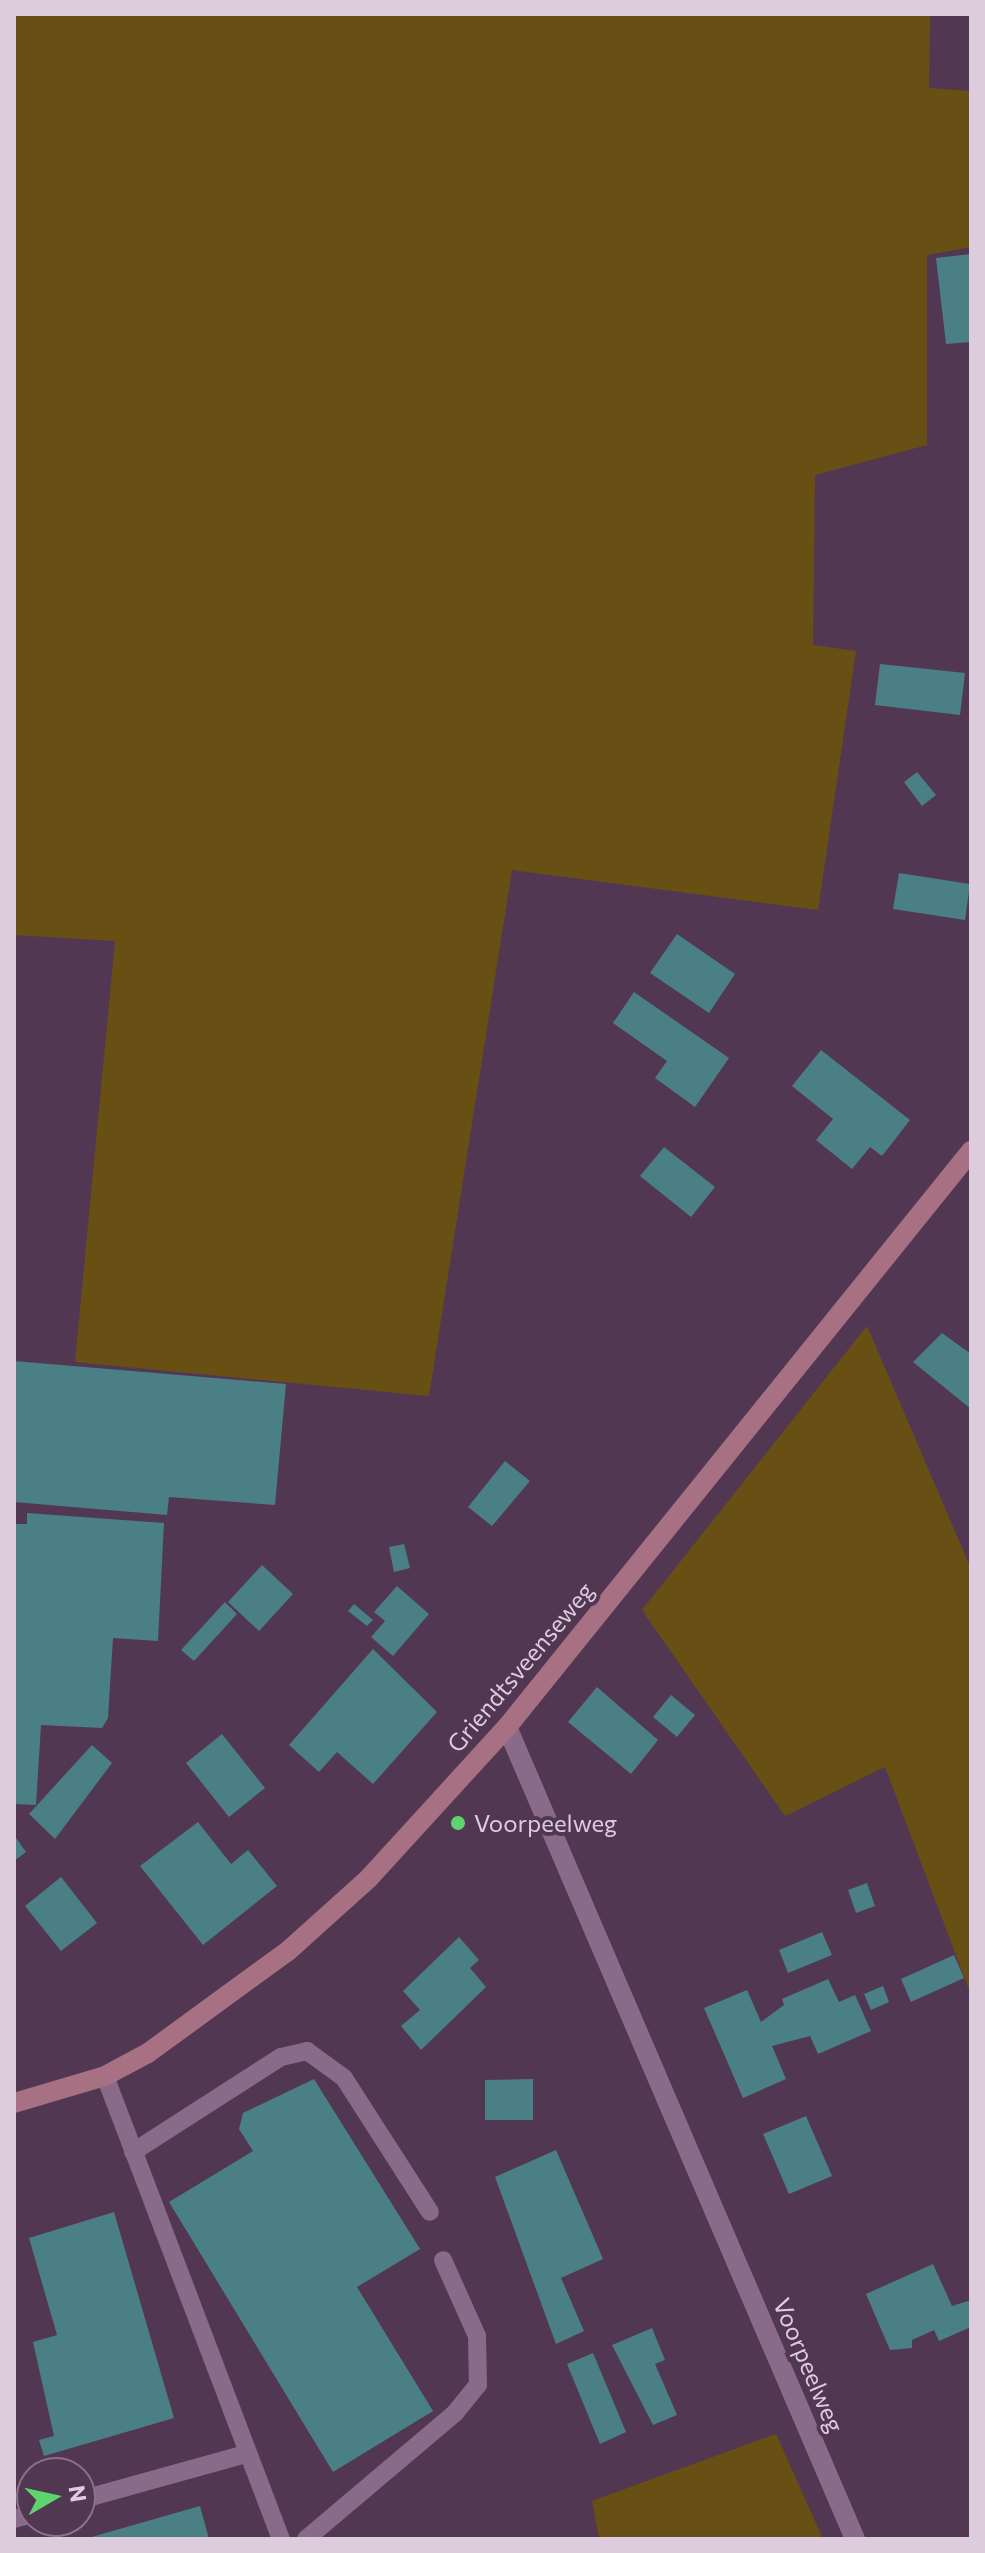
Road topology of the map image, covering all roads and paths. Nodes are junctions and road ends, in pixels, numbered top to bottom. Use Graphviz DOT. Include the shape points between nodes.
graph roads {
  1 [pos="971,1151"];
  2 [pos="507,1727"];
  3 [pos="105,2076"];
  4 [pos="14,2103"];
  5 [pos="133,2152"];
  6 [pos="430,2212"];
  7 [pos="443,2260"];
  8 [pos="246,2454"];
  9 [pos="96,2496"];
  10 [pos="281,2539"];
  11 [pos="306,2539"];
  12 [pos="855,2539"];
  1 -- 2 [label="street, Griendtsveenseweg"];
  2 -- 3 [label="street, Griendtsveenseweg" via="369,1878 288,1951 148,2053"];
  2 -- 12 [label="street, Voorpeelweg"];
  3 -- 4 [label="street, Griendtsveenseweg"];
  3 -- 5 [label="lane"];
  5 -- 6 [label="lane" via="281,2057 307,2051 344,2078"];
  5 -- 8 [label="lane"];
  7 -- 11 [label="lane" via="477,2336 478,2385 455,2413"];
  8 -- 9 [label="lane"];
  8 -- 10 [label="lane"];
}
